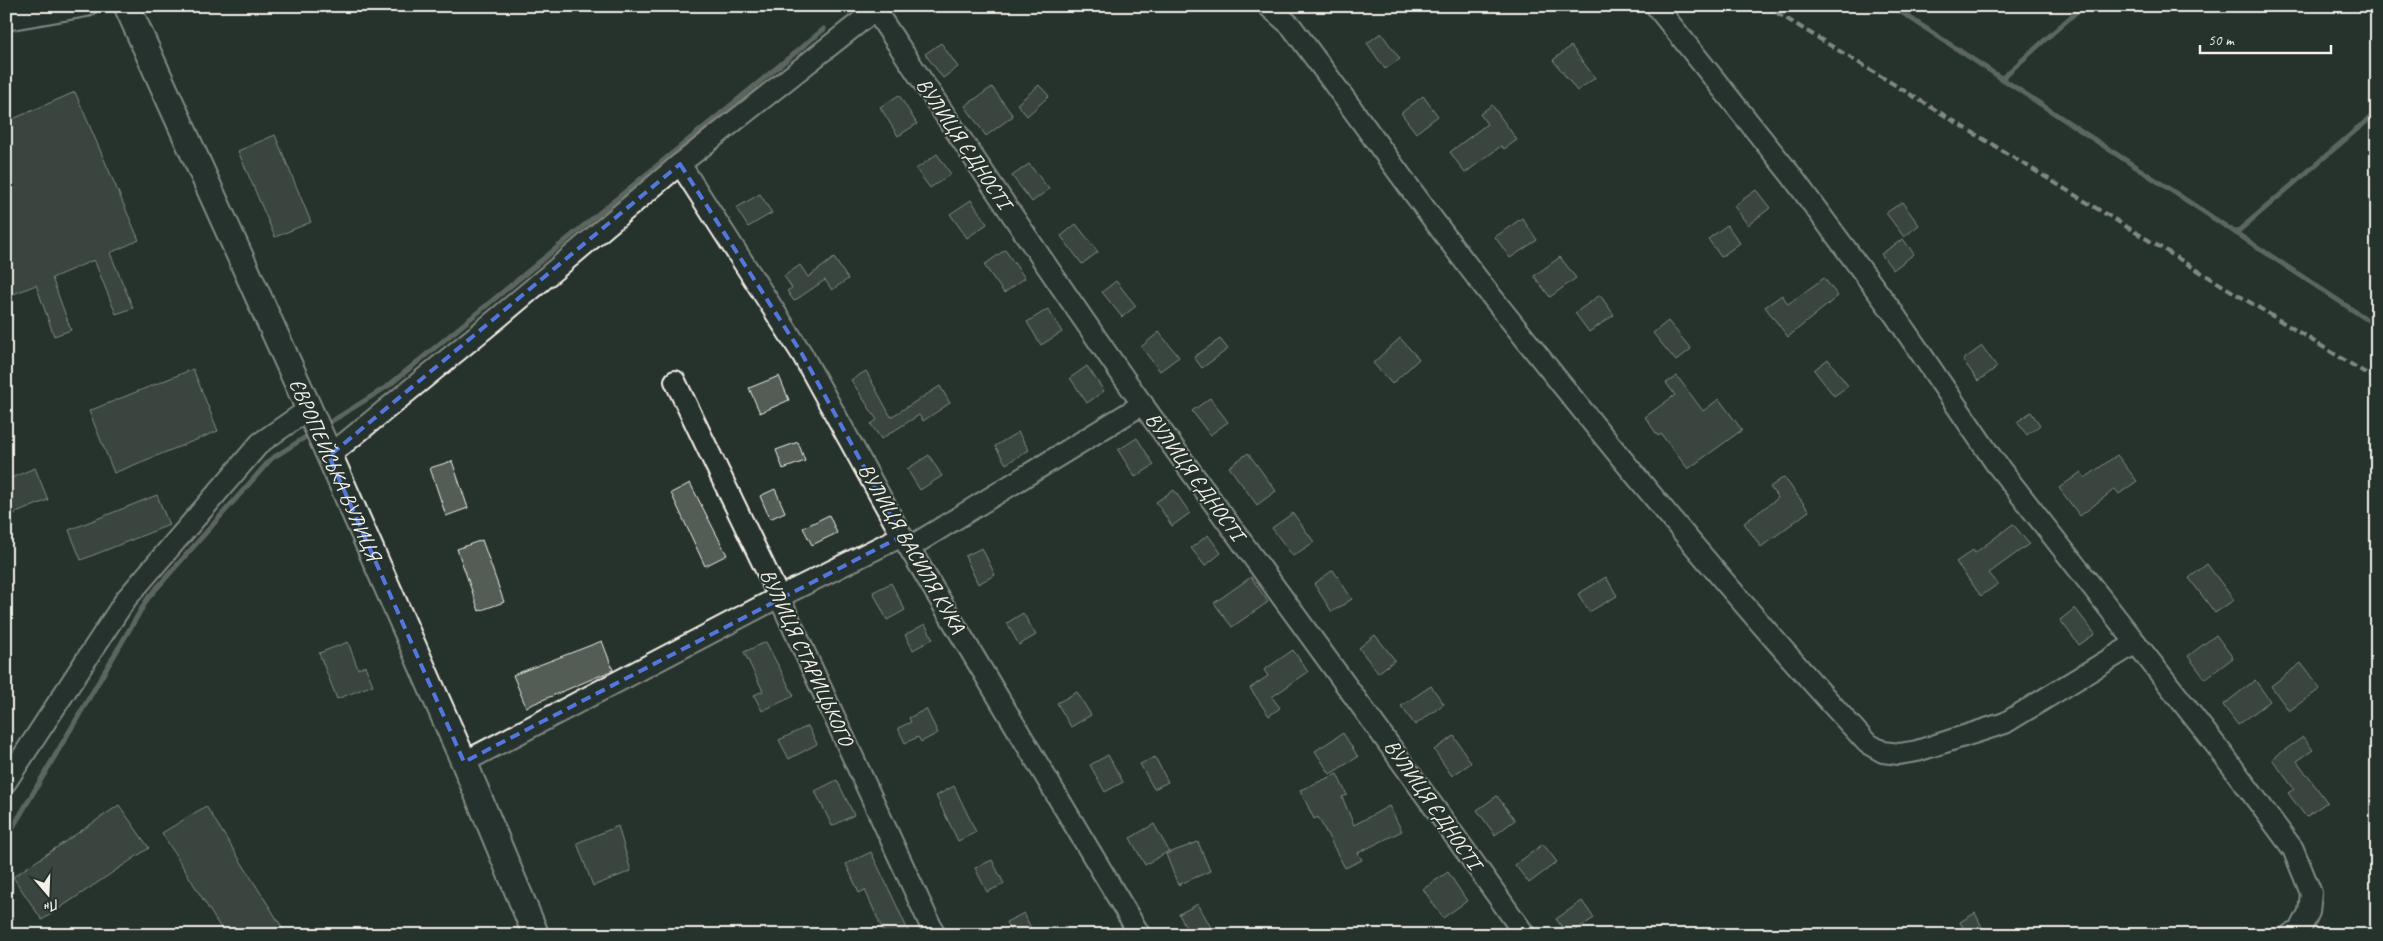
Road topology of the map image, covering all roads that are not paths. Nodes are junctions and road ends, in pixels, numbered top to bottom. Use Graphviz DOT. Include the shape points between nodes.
graph roads {
  1 [pos="87,6"];
  2 [pos="127,6"];
  3 [pos="1268,6"];
  4 [pos="1656,6"];
  5 [pos="878,8"];
  6 [pos="6,20"];
  7 [pos="680,164"];
  8 [pos="675,381"];
  9 [pos="1143,404"];
  10 [pos="319,432"];
  11 [pos="906,541"];
  12 [pos="779,597"];
  13 [pos="2136,642"];
  14 [pos="464,762"];
  15 [pos="6,782"];
  16 [pos="536,935"];
  17 [pos="935,935"];
  18 [pos="1140,935"];
  19 [pos="1526,935"];
  20 [pos="2290,935"];
  1 -- 6 [label="street"];
  2 -- 10 [label="main road, ЄВРОПЕЙСЬКА ВУЛИЦЯ"];
  3 -- 13 [label="street" via="1291,26 1480,280 1612,447 1780,649 1868,744 1883,752 1899,754 2005,723"];
  4 -- 13 [label="street" via="1790,175 1894,314 1994,461"];
  5 -- 7 [label="street"];
  5 -- 9 [label="street, ВУЛИЦЯ ЄДНОСТІ" via="1010,213"];
  7 -- 10 [label="street" via="499,317"];
  7 -- 11 [label="street, ВУЛИЦЯ ВАСИЛЯ КУКА" via="802,354"];
  8 -- 12 [label="street, ВУЛИЦЯ СТАРИЦЬКОГО"];
  9 -- 11 [label="street"];
  9 -- 19 [label="street, ВУЛИЦЯ ЄДНОСТІ"];
  10 -- 14 [label="main road, ЄВРОПЕЙСЬКА ВУЛИЦЯ"];
  10 -- 15 [label="street" via="260,443 126,600"];
  11 -- 12 [label="street"];
  11 -- 18 [label="street, ВУЛИЦЯ ВАСИЛЯ КУКА"];
  12 -- 14 [label="street"];
  12 -- 17 [label="street, ВУЛИЦЯ СТАРИЦЬКОГО"];
  13 -- 20 [label="street" via="2293,849 2311,893 2309,912 2299,932"];
  14 -- 16 [label="main road, ЄВРОПЕЙСЬКА ВУЛИЦЯ"];
}
